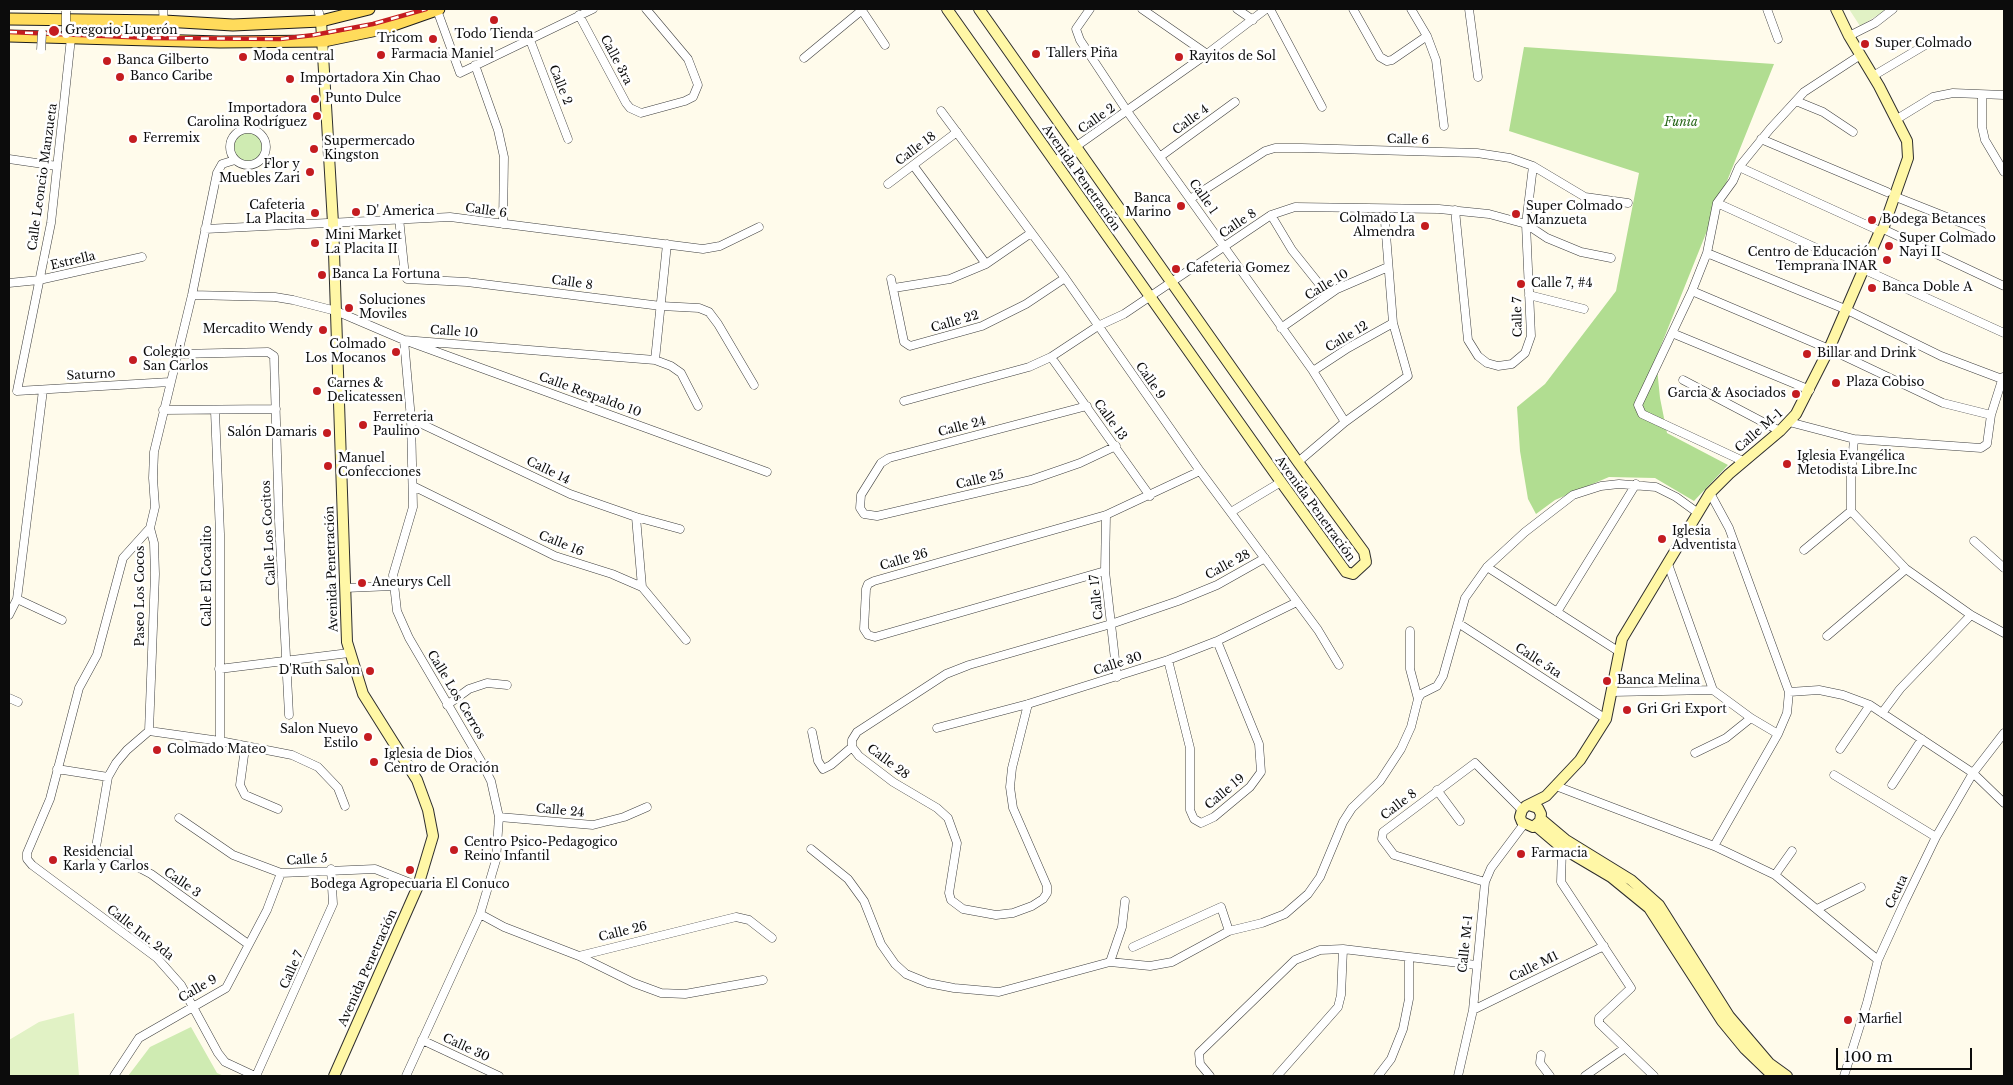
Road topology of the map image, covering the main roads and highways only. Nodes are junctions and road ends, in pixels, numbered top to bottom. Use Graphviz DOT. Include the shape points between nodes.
graph roads {
  1 [pos="369,9"];
  2 [pos="438,9"];
  3 [pos="23,14"];
  4 [pos="9,19"];
  5 [pos="9,36"];
  1 -- 3 [label="main road" via="322,21 234,25"];
  2 -- 5 [label="main road" via="382,29 324,41"];
  3 -- 4 [label="main road"];
}
